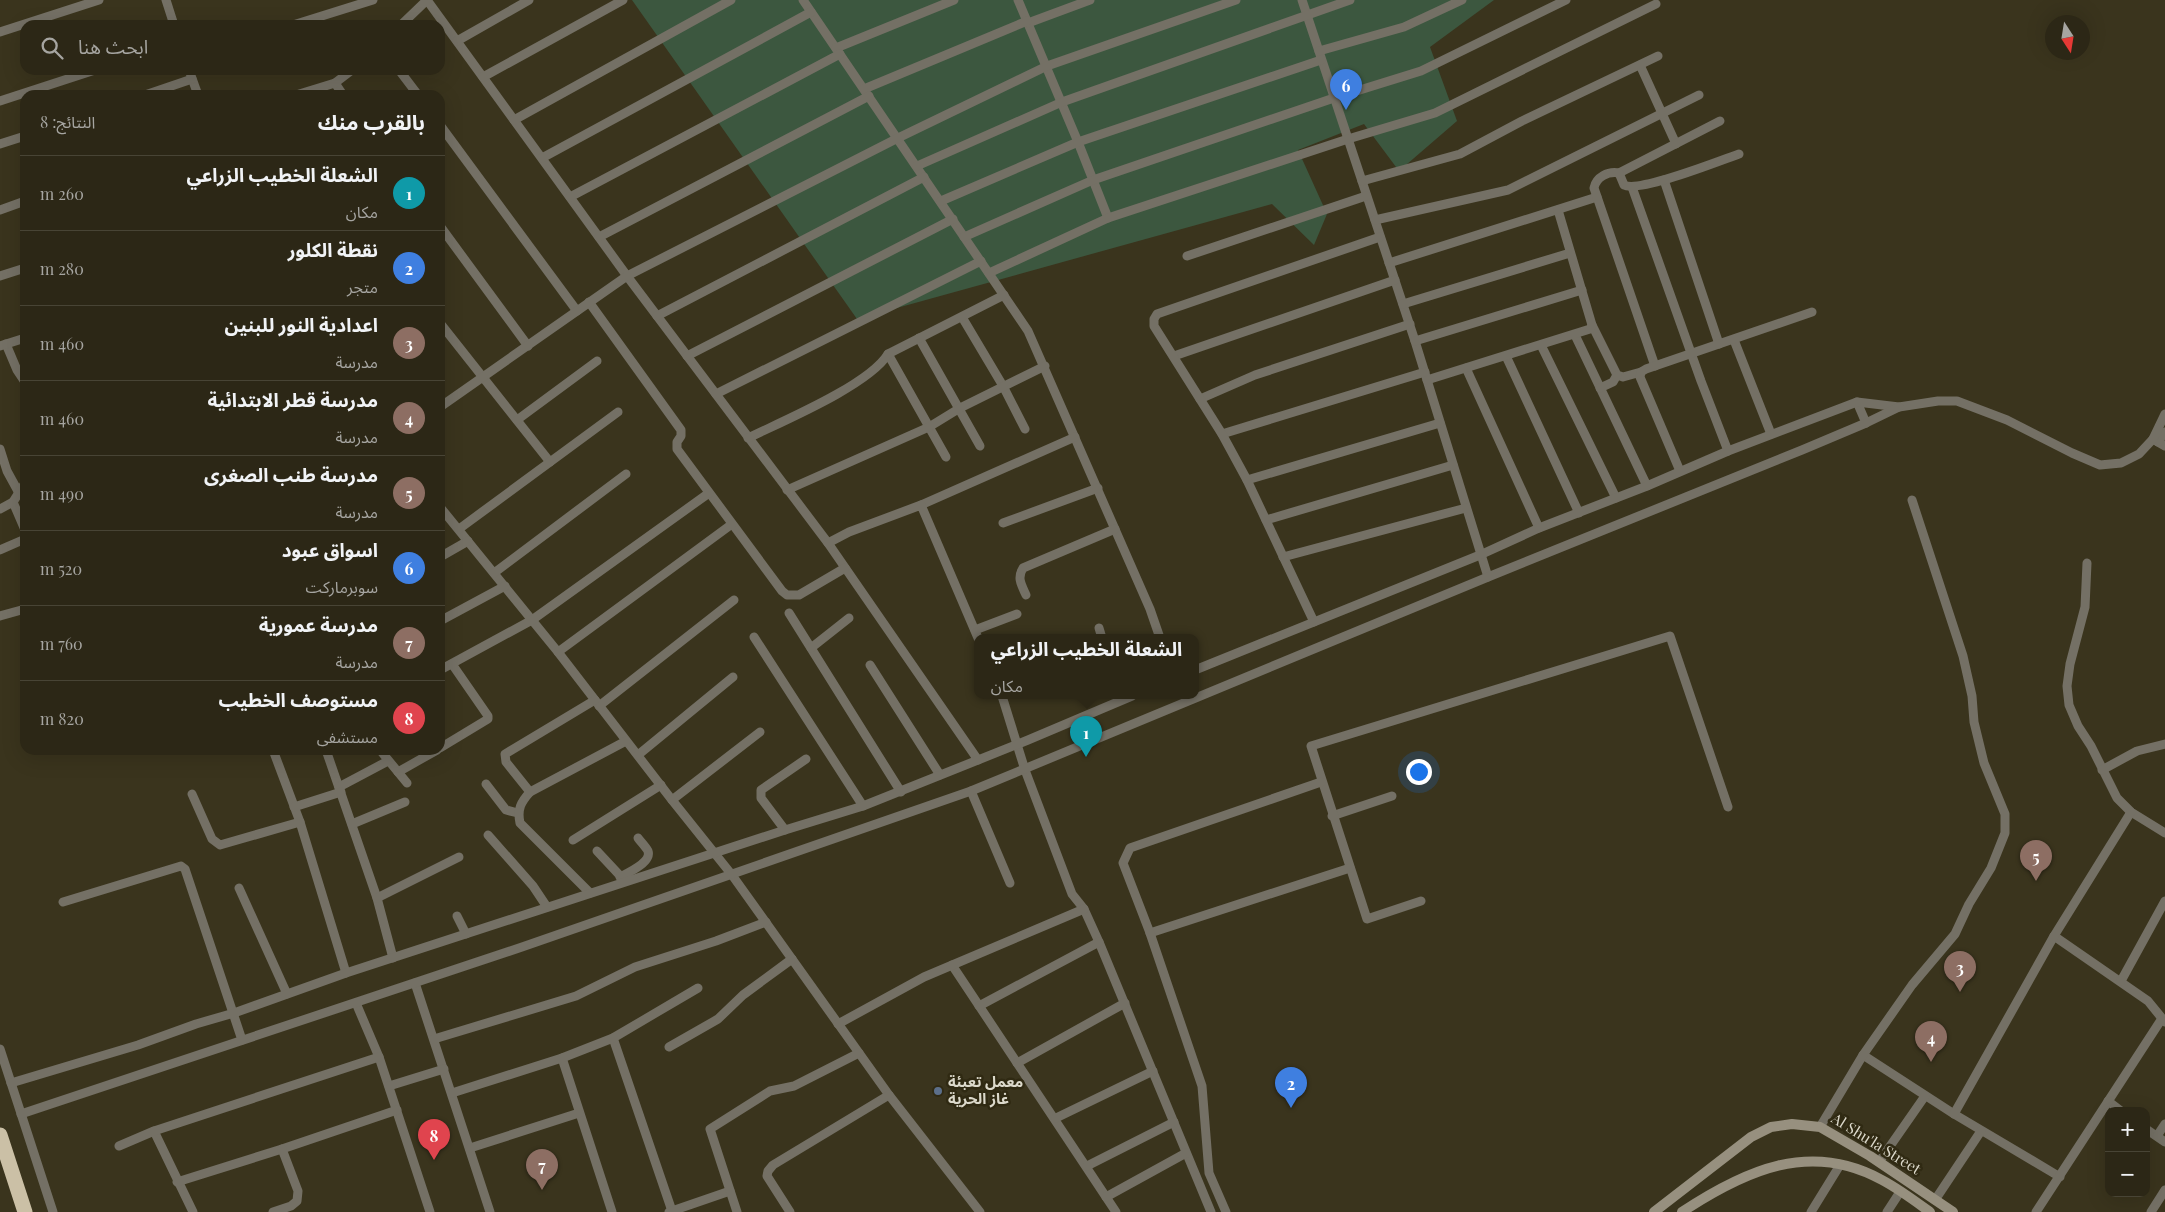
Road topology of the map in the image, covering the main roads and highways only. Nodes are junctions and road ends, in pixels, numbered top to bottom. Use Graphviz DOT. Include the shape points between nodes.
graph roads {
  1 [pos="0,1135"];
  2 [pos="1863,1151"];
  3 [pos="1879,1162"];
  4 [pos="1845,1166"];
  5 [pos="1869,1174"];
  6 [pos="25,1212"];
  7 [pos="1654,1212"];
  8 [pos="1682,1212"];
  9 [pos="1930,1212"];
  10 [pos="1954,1212"];
  1 -- 6 [label="highway"];
  2 -- 3 [label="main road, Al Shu'la Street"];
  2 -- 4 [label="main road" via="1860,1164"];
  2 -- 7 [label="main road, Al Shu'la Street" via="1820,1127 1792,1124 1760,1131"];
  3 -- 5 [label="main road" via="1869,1167"];
  3 -- 10 [label="main road, Al Shu'la Street"];
  4 -- 5 [label="main road, Al Shu'la Street"];
  4 -- 8 [label="main road, Al Shu'la Street" via="1800,1161 1772,1166 1736,1179"];
  5 -- 9 [label="main road, Al Shu'la Street"];
}
